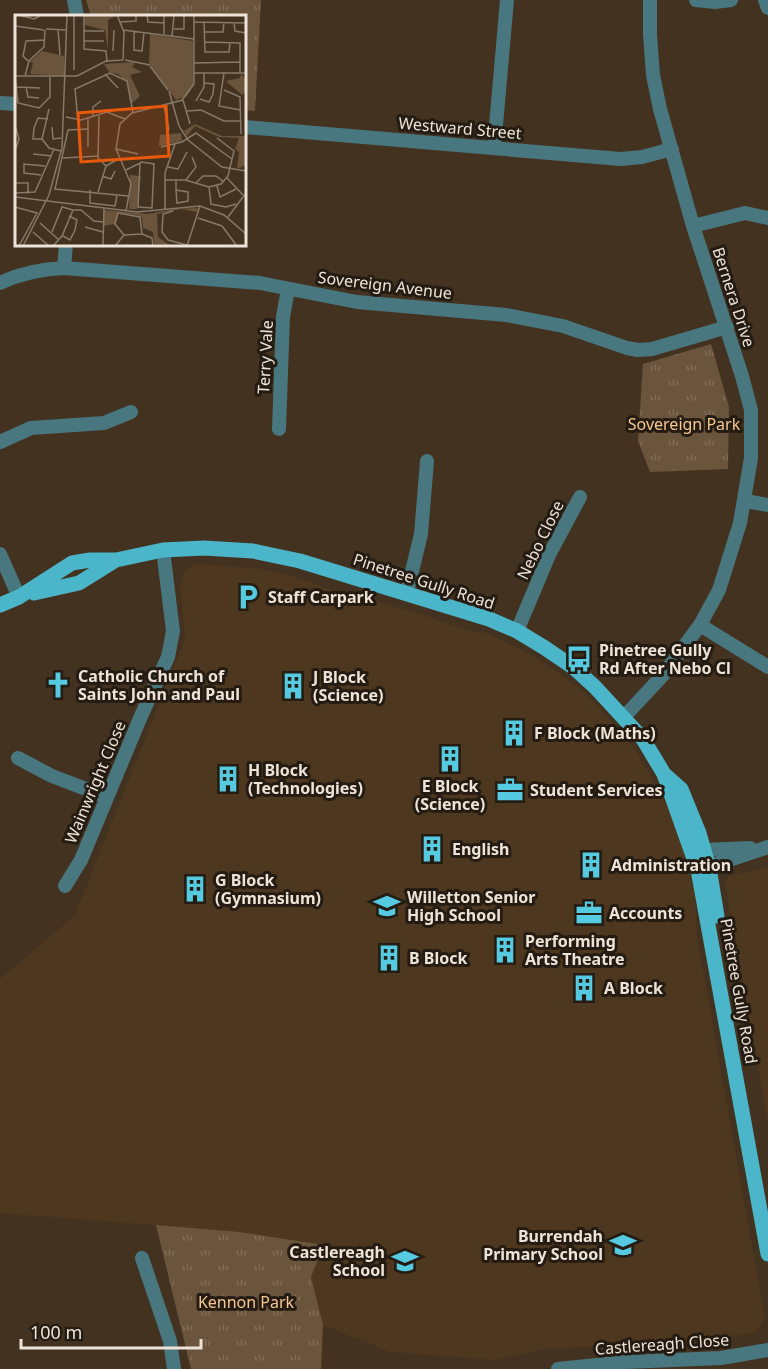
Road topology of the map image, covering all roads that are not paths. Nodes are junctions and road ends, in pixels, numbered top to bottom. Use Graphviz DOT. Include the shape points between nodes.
graph roads {
  1 [pos="74,0"];
  2 [pos="507,0"];
  3 [pos="650,0"];
  4 [pos="696,0"];
  5 [pos="731,0"];
  6 [pos="765,0"];
  7 [pos="768,8"];
  8 [pos="77,15"];
  9 [pos="246,127"];
  10 [pos="494,148"];
  11 [pos="672,149"];
  12 [pos="768,218"];
  13 [pos="693,226"];
  14 [pos="66,246"];
  15 [pos="64,268"];
  16 [pos="0,284"];
  17 [pos="288,289"];
  18 [pos="727,327"];
  19 [pos="130,412"];
  20 [pos="279,429"];
  21 [pos="0,442"];
  22 [pos="427,461"];
  23 [pos="580,498"];
  24 [pos="746,501"];
  25 [pos="768,505"];
  26 [pos="163,550"];
  27 [pos="0,554"];
  28 [pos="406,592"];
  29 [pos="19,597"];
  30 [pos="0,605"];
  31 [pos="700,625"];
  32 [pos="517,631"];
  33 [pos="768,667"];
  34 [pos="624,717"];
  35 [pos="18,758"];
  36 [pos="107,797"];
  37 [pos="765,847"];
  38 [pos="698,851"];
  39 [pos="703,869"];
  40 [pos="65,886"];
  41 [pos="768,1200"];
  42 [pos="768,1254"];
  43 [pos="142,1258"];
  44 [pos="768,1350"];
  45 [pos="174,1369"];
  46 [pos="558,1369"];
  1 -- 8 [label="street"];
  2 -- 10 [label="street"];
  3 -- 11 [label="street, Bernera Drive" via="653,75"];
  4 -- 5 [label="street"];
  6 -- 7 [label="street"];
  9 -- 10 [label="street, Westward Street"];
  10 -- 11 [label="street, Westward Street" via="621,159"];
  11 -- 13 [label="street, Bernera Drive"];
  12 -- 13 [label="street" via="745,213"];
  13 -- 18 [label="street, Bernera Drive"];
  14 -- 15 [label="street"];
  15 -- 16 [label="street, Sovereign Avenue" via="16,275"];
  15 -- 17 [label="street, Sovereign Avenue" via="260,282"];
  17 -- 18 [label="street, Sovereign Avenue" via="357,302 538,320 638,350"];
  17 -- 20 [label="street, Terry Vale" via="283,317"];
  18 -- 24 [label="street, Bernera Drive" via="751,410 752,458"];
  19 -- 21 [label="street" via="104,423 31,428"];
  22 -- 28 [label="street" via="421,534"];
  23 -- 32 [label="street, Nebo Close" via="549,555"];
  24 -- 25 [label="street"];
  24 -- 31 [label="street, Bernera Drive" via="722,581"];
  26 -- 28 [label="main road, Pinetree Gully Road" via="221,548 273,554"];
  26 -- 29 [label="main road, Pinetree Gully Road" via="116,560 72,563"];
  26 -- 36 [label="street, Wainwright Close" via="173,631 168,657"];
  27 -- 29 [label="street"];
  28 -- 32 [label="main road, Pinetree Gully Road"];
  29 -- 30 [label="main road, Pinetree Gully Road"];
  31 -- 33 [label="street"];
  31 -- 34 [label="street, Bernera Drive" via="663,675"];
  32 -- 34 [label="main road, Pinetree Gully Road" via="573,667"];
  34 -- 38 [label="main road, Pinetree Gully Road" via="664,774"];
  35 -- 36 [label="street"];
  36 -- 40 [label="street, Wainwright Close" via="81,860"];
  37 -- 38 [label="street"];
  37 -- 39 [label="street"];
  38 -- 39 [label="main road, Pinetree Gully Road"];
  39 -- 41 [label="main road, Pinetree Gully Road"];
  39 -- 42 [label="main road, Pinetree Gully Road"];
  43 -- 45 [label="street" via="170,1341"];
  44 -- 46 [label="street, Castlereagh Close" via="721,1358"];
}
